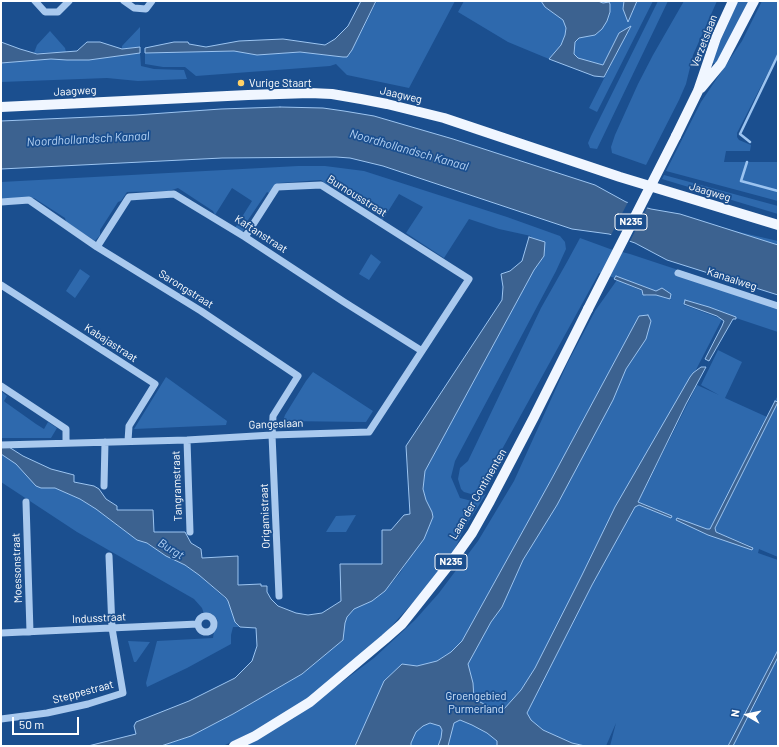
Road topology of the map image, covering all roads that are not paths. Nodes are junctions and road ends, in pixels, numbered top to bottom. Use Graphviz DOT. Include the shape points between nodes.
graph roads {
  1 [pos="34,1"];
  2 [pos="68,1"];
  3 [pos="124,1"];
  4 [pos="152,1"];
  5 [pos="733,1"];
  6 [pos="754,1"];
  7 [pos="698,91"];
  8 [pos="1,107"];
  9 [pos="1,202"];
  10 [pos="778,225"];
  11 [pos="245,237"];
  12 [pos="97,247"];
  13 [pos="678,273"];
  14 [pos="469,280"];
  15 [pos="1,285"];
  16 [pos="778,306"];
  17 [pos="588,309"];
  18 [pos="422,352"];
  19 [pos="1,386"];
  20 [pos="272,435"];
  21 [pos="187,440"];
  22 [pos="128,441"];
  23 [pos="105,442"];
  24 [pos="66,443"];
  25 [pos="1,445"];
  26 [pos="104,486"];
  27 [pos="26,502"];
  28 [pos="190,532"];
  29 [pos="109,556"];
  30 [pos="279,596"];
  31 [pos="198,624"];
  32 [pos="112,628"];
  33 [pos="30,632"];
  34 [pos="1,633"];
  35 [pos="1,719"];
  36 [pos="234,746"];
  1 -- 2 [label="street" via="46,12 58,12"];
  3 -- 4 [label="street" via="134,8 146,9"];
  5 -- 7 [label="main road, Verzetslaan / N235" via="716,38"];
  6 -- 7 [label="main road, Verzetslaan / N235" via="722,64"];
  7 -- 17 [label="main road, Verzetslaan / N235, bridge"];
  8 -- 10 [label="main road, Jaagweg" via="248,95 332,94 444,118 620,177"];
  9 -- 12 [label="street, Sarongstraat" via="29,200"];
  11 -- 12 [label="street, Kaftanstraat" via="174,194 129,197"];
  11 -- 14 [label="street, Burnousstraat" via="277,187 321,185"];
  11 -- 18 [label="street, Kaftanstraat"];
  12 -- 20 [label="street, Sarongstraat" via="201,311 298,376 273,416"];
  13 -- 16 [label="street, Kanaalweg"];
  14 -- 18 [label="street, Gangeslaan"];
  15 -- 22 [label="street, Kabajastraat" via="155,384 128,426"];
  17 -- 36 [label="main road, Laan der Continenten / N235" via="472,533 402,624 310,702"];
  18 -- 20 [label="street, Gangeslaan" via="369,432"];
  19 -- 24 [label="street" via="66,429"];
  20 -- 21 [label="street, Gangeslaan"];
  20 -- 30 [label="street, Origamistraat"];
  21 -- 22 [label="street, Gangeslaan"];
  21 -- 28 [label="street, Tangramstraat"];
  22 -- 23 [label="street, Gangeslaan"];
  23 -- 24 [label="street, Gangeslaan"];
  23 -- 26 [label="street"];
  24 -- 25 [label="street, Gangeslaan"];
  27 -- 33 [label="street, Moessonstraat"];
  29 -- 32 [label="street"];
  31 -- 32 [label="street, Indusstraat"];
  32 -- 33 [label="street, Indusstraat"];
  32 -- 35 [label="street, Steppestraat" via="123,693 47,713"];
  33 -- 34 [label="street, Indusstraat"];
}
